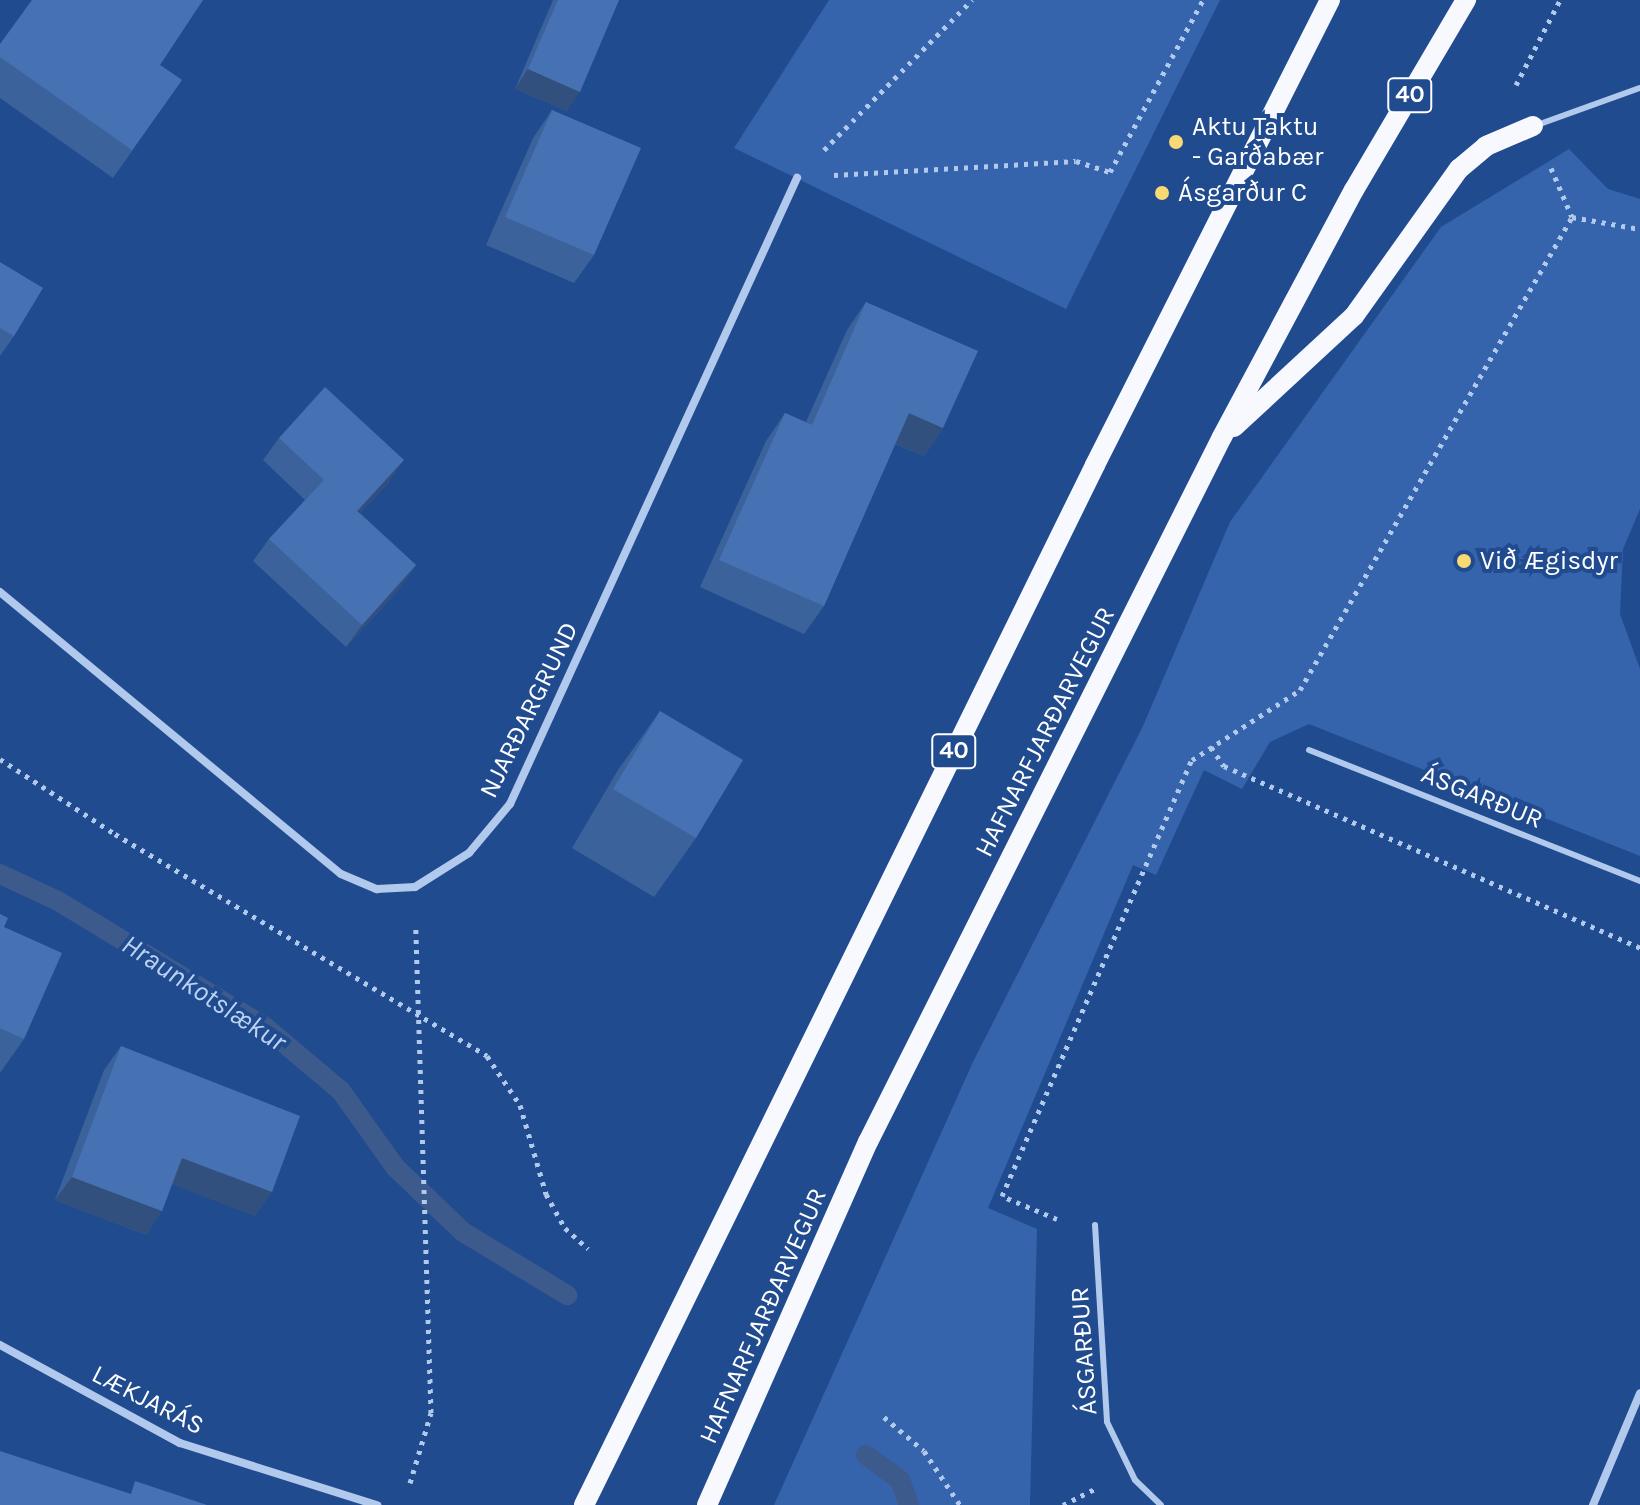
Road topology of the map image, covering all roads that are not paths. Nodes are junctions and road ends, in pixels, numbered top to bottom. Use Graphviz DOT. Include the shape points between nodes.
graph roads {
  1 [pos="1330,0"];
  2 [pos="1466,0"];
  3 [pos="1640,88"];
  4 [pos="1533,126"];
  5 [pos="797,178"];
  6 [pos="1222,437"];
  7 [pos="0,592"];
  8 [pos="1309,750"];
  9 [pos="1640,881"];
  10 [pos="1095,1225"];
  11 [pos="0,1345"];
  12 [pos="1640,1393"];
  13 [pos="377,1505"];
  14 [pos="584,1505"];
  15 [pos="707,1505"];
  16 [pos="1161,1505"];
  17 [pos="1593,1505"];
  1 -- 14 [label="main road, 40"];
  2 -- 6 [label="main road, HAFNARFJARÐARVEGUR / 40" via="1354,190"];
  3 -- 4 [label="lane"];
  4 -- 6 [label="main road" via="1486,146 1459,169 1354,316"];
  5 -- 7 [label="street, NJARÐARGRUND" via="510,804 469,853 415,887 377,889 341,874"];
  6 -- 15 [label="main road, HAFNARFJARÐARVEGUR / 40" via="868,1142"];
  8 -- 9 [label="lane, ÁSGARÐUR"];
  10 -- 16 [label="lane, ÁSGARÐUR" via="1107,1422 1135,1480"];
  11 -- 13 [label="street, LÆKJARÁS" via="180,1443"];
  12 -- 17 [label="street"];
}
